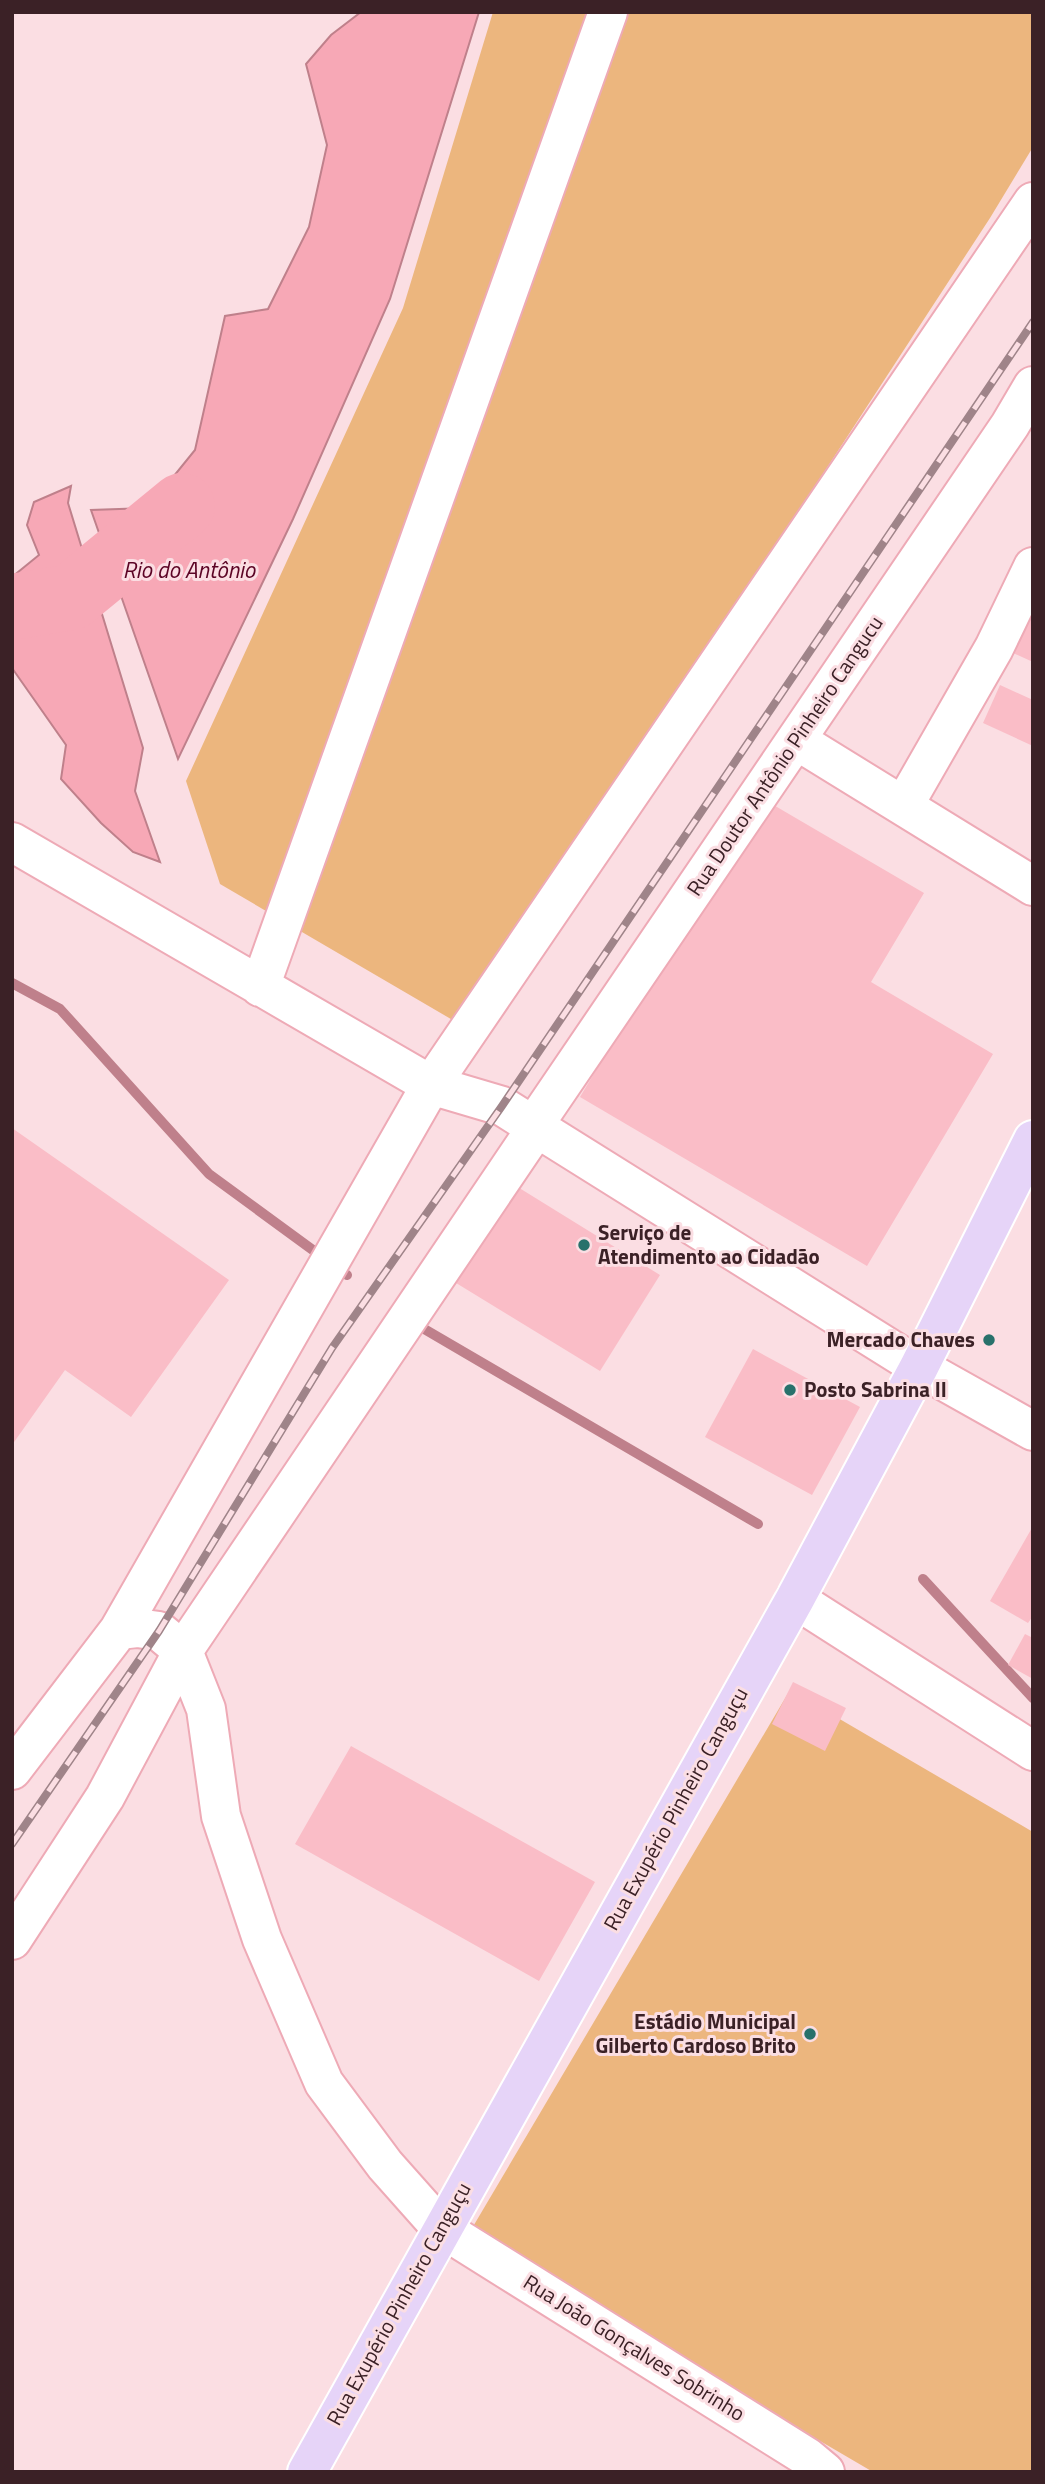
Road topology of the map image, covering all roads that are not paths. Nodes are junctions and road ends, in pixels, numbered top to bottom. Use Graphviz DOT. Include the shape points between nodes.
graph roads {
  1 [pos="608,12"];
  2 [pos="1033,202"];
  3 [pos="1033,386"];
  4 [pos="1021,430"];
  5 [pos="1033,566"];
  6 [pos="796,740"];
  7 [pos="904,805"];
  8 [pos="12,842"];
  9 [pos="1033,886"];
  10 [pos="260,987"];
  11 [pos="431,1085"];
  12 [pos="537,1127"];
  13 [pos="1033,1140"];
  14 [pos="919,1367"];
  15 [pos="1033,1431"];
  16 [pos="795,1599"];
  17 [pos="119,1630"];
  18 [pos="183,1651"];
  19 [pos="1033,1751"];
  20 [pos="12,1770"];
  21 [pos="12,1940"];
  22 [pos="441,2228"];
  23 [pos="307,2472"];
  24 [pos="825,2472"];
  1 -- 10 [label="street"];
  2 -- 11 [label="street"];
  3 -- 4 [label="street, Rua Doutor Antônio Pinheiro Cangucu"];
  4 -- 6 [label="street, Rua Doutor Antônio Pinheiro Cangucu"];
  5 -- 7 [label="street" via="994,648"];
  6 -- 7 [label="street"];
  6 -- 12 [label="street, Rua Doutor Antônio Pinheiro Cangucu" via="538,1119"];
  7 -- 9 [label="street"];
  8 -- 10 [label="street"];
  10 -- 11 [label="street"];
  11 -- 12 [label="street" via="502,1106"];
  11 -- 17 [label="street"];
  12 -- 14 [label="street"];
  12 -- 18 [label="street, Rua Doutor Antônio Pinheiro Cangucu"];
  13 -- 14 [label="main road, Rua Exupério Pinheiro Canguçu"];
  14 -- 15 [label="street"];
  14 -- 16 [label="main road, Rua Exupério Pinheiro Canguçu"];
  16 -- 19 [label="street"];
  16 -- 22 [label="main road, Rua Exupério Pinheiro Canguçu"];
  17 -- 18 [label="street" via="159,1631"];
  17 -- 20 [label="street"];
  18 -- 21 [label="street, Rua Doutor Antônio Pinheiro Cangucu" via="105,1797"];
  18 -- 22 [label="street, Rua João Gonçalves Sobrinho" via="206,1709 221,1816 262,1939 324,2083 385,2165"];
  22 -- 23 [label="main road, Rua Exupério Pinheiro Canguçu"];
  22 -- 24 [label="street, Rua João Gonçalves Sobrinho"];
}
